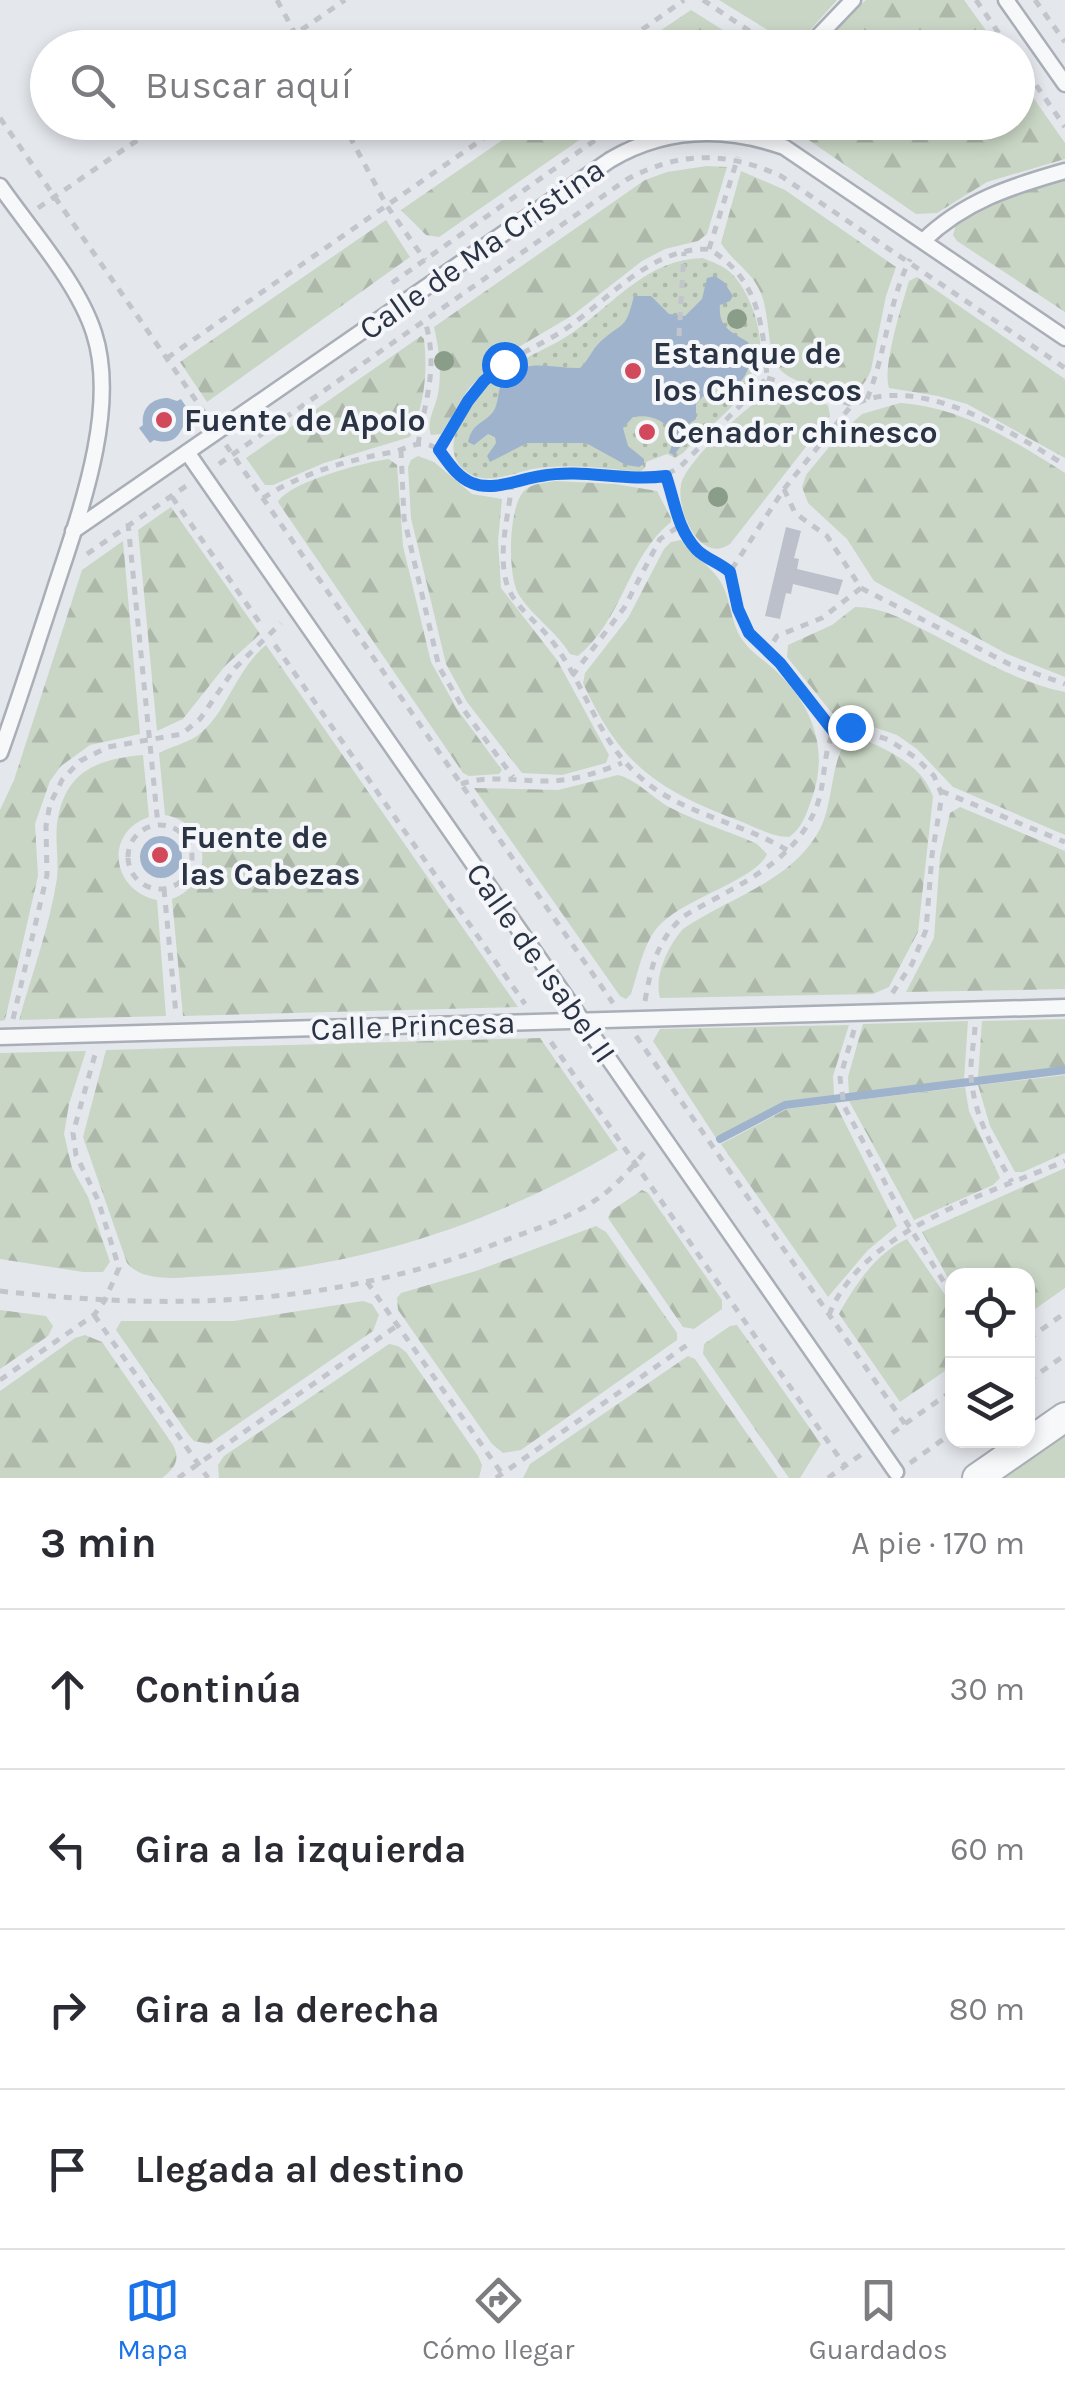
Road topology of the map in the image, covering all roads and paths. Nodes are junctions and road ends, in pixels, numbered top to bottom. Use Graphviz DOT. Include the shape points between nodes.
graph roads {
  1 [pos="277,0"];
  2 [pos="345,0"];
  3 [pos="684,0"];
  4 [pos="703,0"];
  5 [pos="853,0"];
  6 [pos="976,0"];
  7 [pos="1006,0"];
  8 [pos="1036,0"];
  9 [pos="293,30"];
  10 [pos="301,30"];
  11 [pos="642,30"];
  12 [pos="748,30"];
  13 [pos="824,30"];
  14 [pos="997,30"];
  15 [pos="1027,30"];
  16 [pos="1035,41"];
  17 [pos="1065,42"];
  18 [pos="1035,84"];
  19 [pos="1065,84"];
  20 [pos="0,118"];
  21 [pos="1065,127"];
  22 [pos="137,140"];
  23 [pos="352,140"];
  24 [pos="482,140"];
  25 [pos="595,140"];
  26 [pos="650,140"];
  27 [pos="747,140"];
  28 [pos="763,140"];
  29 [pos="738,160"];
  30 [pos="1065,170"];
  31 [pos="0,186"];
  32 [pos="54,196"];
  33 [pos="387,206"];
  34 [pos="22,218"];
  35 [pos="923,241"];
  36 [pos="709,249"];
  37 [pos="684,252"];
  38 [pos="425,260"];
  39 [pos="909,262"];
  40 [pos="439,278"];
  41 [pos="378,293"];
  42 [pos="412,297"];
  43 [pos="425,321"];
  44 [pos="679,336"];
  45 [pos="1065,338"];
  46 [pos="167,358"];
  47 [pos="1065,368"];
  48 [pos="768,378"];
  49 [pos="868,399"];
  50 [pos="853,405"];
  51 [pos="217,432"];
  52 [pos="418,445"];
  53 [pos="402,450"];
  54 [pos="439,450"];
  55 [pos="187,452"];
  56 [pos="232,454"];
  57 [pos="1065,465"];
  58 [pos="156,474"];
  59 [pos="202,475"];
  60 [pos="666,476"];
  61 [pos="512,482"];
  62 [pos="784,489"];
  63 [pos="125,495"];
  64 [pos="172,496"];
  65 [pos="263,498"];
  66 [pos="128,526"];
  67 [pos="681,526"];
  68 [pos="73,532"];
  69 [pos="730,572"];
  70 [pos="60,573"];
  71 [pos="861,588"];
  72 [pos="296,611"];
  73 [pos="260,623"];
  74 [pos="275,646"];
  75 [pos="768,650"];
  76 [pos="572,676"];
  77 [pos="1065,684"];
  78 [pos="834,732"];
  79 [pos="150,742"];
  80 [pos="0,753"];
  81 [pos="622,762"];
  82 [pos="513,778"];
  83 [pos="462,784"];
  84 [pos="941,791"];
  85 [pos="158,826"];
  86 [pos="1065,842"];
  87 [pos="787,850"];
  88 [pos="164,889"];
  89 [pos="1065,1007"];
  90 [pos="976,1010"];
  91 [pos="886,1012"];
  92 [pos="860,1013"];
  93 [pos="642,1019"];
  94 [pos="624,1020"];
  95 [pos="582,1021"];
  96 [pos="537,1022"];
  97 [pos="178,1032"];
  98 [pos="99,1034"];
  99 [pos="4,1037"];
  100 [pos="662,1137"];
  101 [pos="1065,1161"];
  102 [pos="635,1164"];
  103 [pos="1013,1184"];
  104 [pos="910,1229"];
  105 [pos="368,1282"];
  106 [pos="945,1284"];
  107 [pos="0,1291"];
  108 [pos="105,1300"];
  109 [pos="1065,1313"];
  110 [pos="829,1314"];
  111 [pos="94,1315"];
  112 [pos="398,1324"];
  113 [pos="1035,1334"];
  114 [pos="690,1343"];
  115 [pos="1065,1355"];
  116 [pos="1035,1376"];
  117 [pos="0,1380"];
  118 [pos="1065,1417"];
  119 [pos="905,1424"];
  120 [pos="945,1438"];
  121 [pos="198,1464"];
  122 [pos="845,1466"];
  123 [pos="896,1472"];
  124 [pos="501,1477"];
  125 [pos="178,1478"];
  126 [pos="208,1478"];
  127 [pos="978,1478"];
  1 -- 9 [label="path"];
  2 -- 10 [label="path"];
  3 -- 11 [label="path"];
  4 -- 12 [label="path"];
  5 -- 13 [label="lane"];
  6 -- 14 [label="path"];
  7 -- 15 [label="lane"];
  8 -- 17 [label="path"];
  16 -- 19 [label="lane"];
  18 -- 21 [label="path"];
  20 -- 32 [label="path"];
  22 -- 32 [label="path"];
  23 -- 33 [label="path"];
  24 -- 33 [label="path"];
  25 -- 38 [label="path"];
  26 -- 40 [label="lane, Calle de Mª Cristina"];
  27 -- 29 [label="path"];
  28 -- 35 [label="lane, Calle de Mª Cristina" via="784,147"];
  29 -- 36 [label="path"];
  29 -- 39 [label="path" via="781,176"];
  29 -- 43 [label="path" via="692,158 650,167"];
  30 -- 35 [label="lane" via="988,194"];
  31 -- 34 [label="lane"];
  32 -- 34 [label="path"];
  32 -- 46 [label="path"];
  33 -- 38 [label="path"];
  33 -- 46 [label="path"];
  34 -- 68 [label="lane" via="86,313 102,374 98,432"];
  35 -- 39 [label="path"];
  35 -- 45 [label="lane, Calle de Mª Cristina"];
  36 -- 37 [label="path"];
  36 -- 48 [label="path" via="751,290"];
  37 -- 44 [label="path"];
  37 -- 54 [label="path" via="648,266 492,373"];
  38 -- 40 [label="path"];
  38 -- 41 [label="path"];
  39 -- 47 [label="path"];
  39 -- 49 [label="path"];
  40 -- 42 [label="lane, Calle de Mª Cristina"];
  42 -- 43 [label="path"];
  42 -- 51 [label="lane, Calle de Mª Cristina"];
  43 -- 52 [label="path" via="432,369"];
  43 -- 56 [label="path"];
  46 -- 51 [label="path"];
  48 -- 50 [label="path"];
  48 -- 60 [label="path"];
  49 -- 50 [label="path"];
  49 -- 57 [label="path" via="893,396 960,408"];
  50 -- 62 [label="path"];
  51 -- 55 [label="lane, Calle de Mª Cristina"];
  51 -- 56 [label="path"];
  52 -- 53 [label="path"];
  52 -- 54 [label="path"];
  53 -- 65 [label="path" via="333,466"];
  53 -- 82 [label="path" via="404,518 434,650 445,680"];
  54 -- 61 [label="path" via="475,485"];
  55 -- 58 [label="lane, Calle de Mª Cristina"];
  55 -- 59 [label="lane, Calle de Isabel II"];
  56 -- 59 [label="path"];
  56 -- 65 [label="path"];
  58 -- 63 [label="lane, Calle de Mª Cristina"];
  58 -- 64 [label="path"];
  59 -- 64 [label="path"];
  59 -- 72 [label="lane, Calle de Isabel II"];
  60 -- 61 [label="path" via="574,473"];
  60 -- 67 [label="path"];
  61 -- 76 [label="path" via="504,537 507,587"];
  62 -- 69 [label="path"];
  62 -- 71 [label="path" via="794,513 827,536"];
  63 -- 66 [label="path"];
  63 -- 68 [label="lane, Calle de Mª Cristina"];
  64 -- 66 [label="path"];
  64 -- 73 [label="path"];
  65 -- 83 [label="path"];
  66 -- 70 [label="path"];
  66 -- 79 [label="path"];
  67 -- 69 [label="path" via="697,550"];
  67 -- 76 [label="path" via="660,539 624,608"];
  68 -- 70 [label="lane"];
  69 -- 75 [label="path" via="742,622"];
  70 -- 80 [label="lane"];
  71 -- 75 [label="path" via="822,618 776,636"];
  71 -- 77 [label="path" via="1009,664"];
  72 -- 79 [label="path" via="235,668 200,719 182,734"];
  72 -- 95 [label="lane, Calle de Isabel II"];
  74 -- 96 [label="path"];
  75 -- 78 [label="path"];
  76 -- 81 [label="path"];
  78 -- 84 [label="path" via="850,727 889,740 934,776"];
  78 -- 87 [label="path" via="816,810"];
  79 -- 85 [label="path"];
  79 -- 99 [label="path" via="108,748 80,762 50,804 47,875"];
  81 -- 82 [label="path" via="568,780"];
  81 -- 87 [label="path" via="674,800"];
  82 -- 83 [label="path"];
  83 -- 94 [label="path"];
  84 -- 86 [label="path"];
  84 -- 91 [label="path" via="926,930"];
  85 -- 88 [label="path" via="182,834 192,858 182,881"];
  85 -- 88 [label="path" via="135,838 128,858 139,881"];
  87 -- 93 [label="path" via="765,871 672,926 654,961"];
  88 -- 97 [label="path"];
  89 -- 90 [label="lane, Calle Princesa"];
  90 -- 91 [label="lane, Calle Princesa"];
  90 -- 103 [label="path" via="973,1095"];
  91 -- 92 [label="lane, Calle Princesa"];
  92 -- 93 [label="lane, Calle Princesa"];
  92 -- 104 [label="path" via="842,1067 844,1106"];
  93 -- 94 [label="lane, Calle Princesa"];
  94 -- 95 [label="lane, Calle Princesa"];
  94 -- 110 [label="path"];
  95 -- 96 [label="lane, Calle Princesa"];
  95 -- 100 [label="lane, Calle de Isabel II"];
  96 -- 97 [label="lane, Calle Princesa"];
  96 -- 102 [label="path"];
  97 -- 98 [label="lane, Calle Princesa"];
  98 -- 99 [label="lane, Calle Princesa"];
  98 -- 108 [label="path" via="73,1134 119,1268"];
  100 -- 102 [label="path"];
  100 -- 123 [label="lane, Calle de Isabel II"];
  101 -- 103 [label="path"];
  102 -- 105 [label="path" via="594,1202 548,1224"];
  102 -- 122 [label="path"];
  103 -- 104 [label="path"];
  104 -- 106 [label="path"];
  104 -- 110 [label="path" via="868,1259"];
  105 -- 108 [label="path" via="220,1302"];
  105 -- 112 [label="path"];
  107 -- 108 [label="path"];
  108 -- 111 [label="path"];
  109 -- 113 [label="path"];
  110 -- 119 [label="path"];
  111 -- 117 [label="path"];
  111 -- 121 [label="path"];
  112 -- 121 [label="path"];
  112 -- 124 [label="path"];
  114 -- 124 [label="path"];
  115 -- 116 [label="path"];
  118 -- 127 [label="street"];
  120 -- 123 [label="path"];
  121 -- 125 [label="path"];
  121 -- 126 [label="path"];
}
